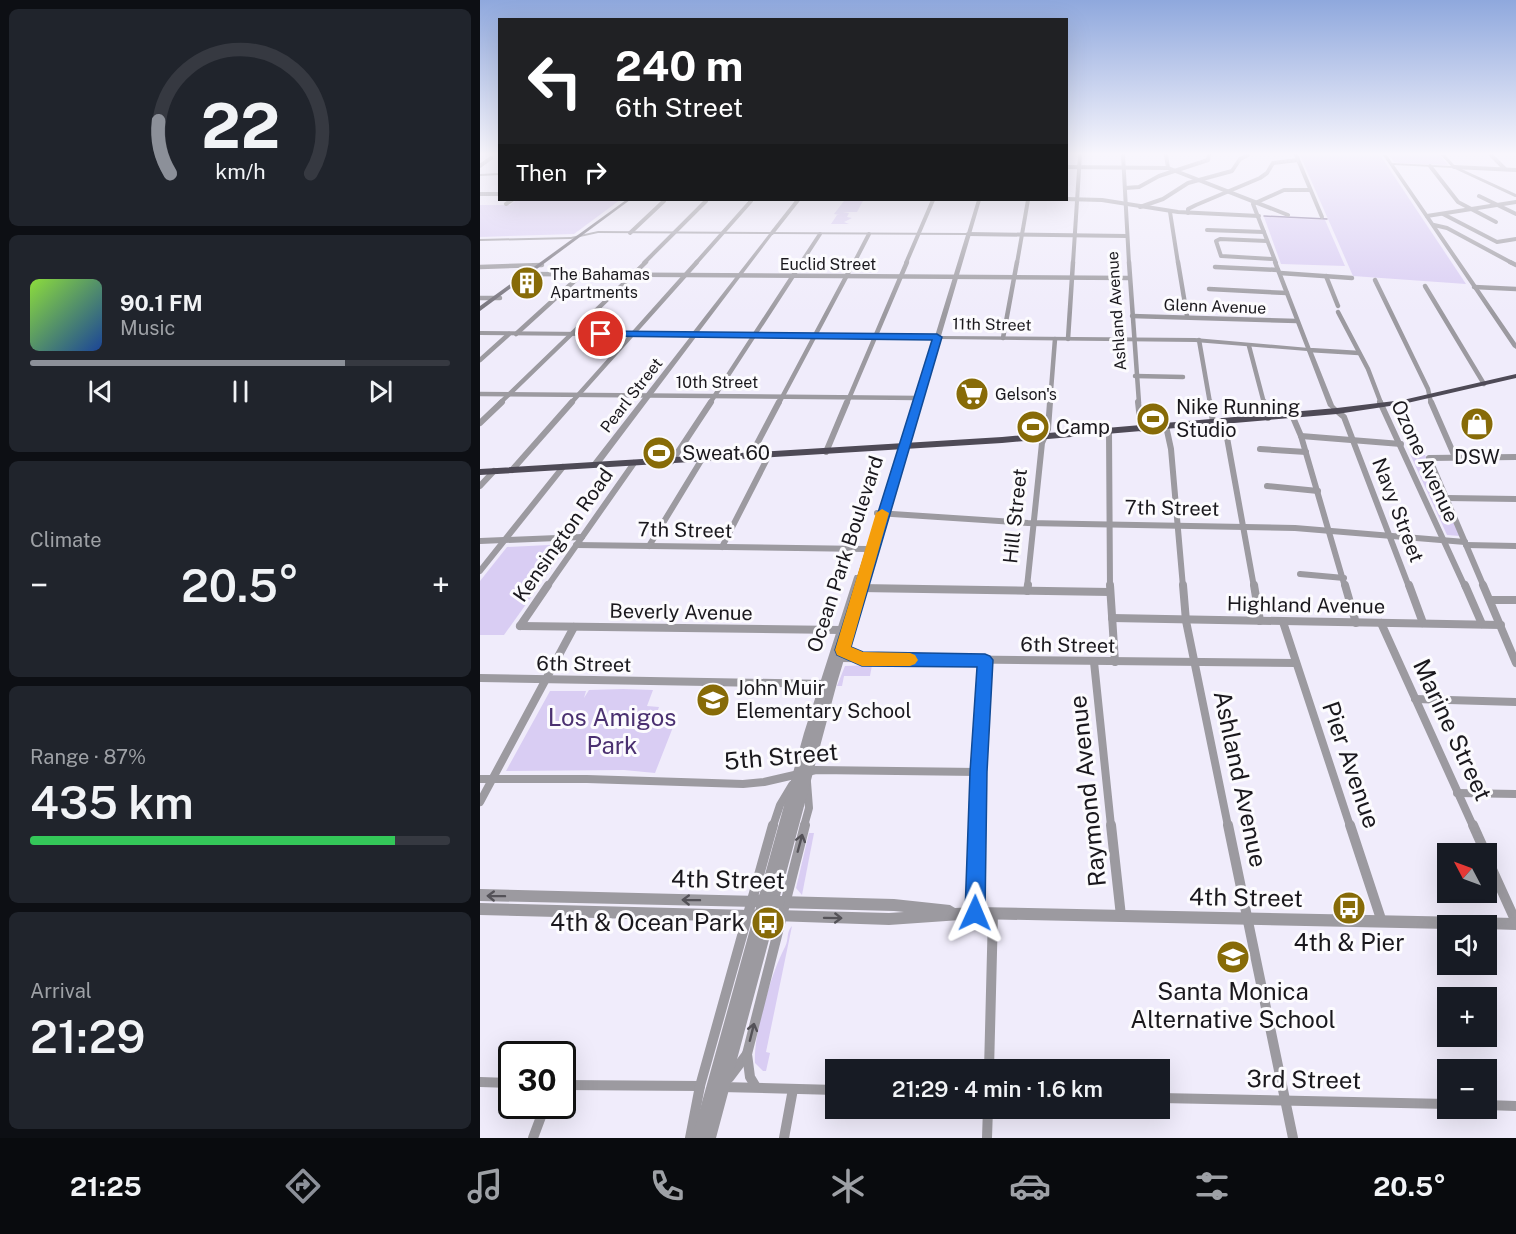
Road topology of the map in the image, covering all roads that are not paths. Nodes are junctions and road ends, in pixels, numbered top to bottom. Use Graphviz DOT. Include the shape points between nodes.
graph roads {
  1 [pos="614,208"];
  2 [pos="656,208"];
  3 [pos="699,208"];
  4 [pos="744,208"];
  5 [pos="792,208"];
  6 [pos="929,208"];
  7 [pos="976,208"];
  8 [pos="1027,208"];
  9 [pos="1076,208"];
  10 [pos="1126,208"];
  11 [pos="1147,208"];
  12 [pos="1189,208"];
  13 [pos="1255,208"];
  14 [pos="1271,208"];
  15 [pos="1318,208"];
  16 [pos="1422,208"];
  17 [pos="1477,208"];
  18 [pos="1471,209"];
  19 [pos="1170,212"];
  20 [pos="1188,213"];
  21 [pos="1443,214"];
  22 [pos="1288,215"];
  23 [pos="1259,216"];
  24 [pos="1427,216"];
  25 [pos="1322,217"];
  26 [pos="1497,222"];
  27 [pos="1434,225"];
  28 [pos="1207,230"];
  29 [pos="1264,232"];
  30 [pos="630,233"];
  31 [pos="674,233"];
  32 [pos="721,233"];
  33 [pos="772,233"];
  34 [pos="820,234"];
  35 [pos="869,234"];
  36 [pos="918,234"];
  37 [pos="968,234"];
  38 [pos="1022,235"];
  39 [pos="1074,235"];
  40 [pos="579,236"];
  41 [pos="1127,236"];
  42 [pos="1516,238"];
  43 [pos="480,240"];
  44 [pos="1267,241"];
  45 [pos="1274,259"];
  46 [pos="540,265"];
  47 [pos="1516,265"];
  48 [pos="480,267"];
  49 [pos="1215,267"];
  50 [pos="1279,272"];
  51 [pos="528,275"];
  52 [pos="582,275"];
  53 [pos="632,275"];
  54 [pos="683,276"];
  55 [pos="740,276"];
  56 [pos="793,276"];
  57 [pos="1326,276"];
  58 [pos="847,277"];
  59 [pos="900,277"];
  60 [pos="955,277"];
  61 [pos="1014,278"];
  62 [pos="1072,278"];
  63 [pos="1129,278"];
  64 [pos="1352,278"];
  65 [pos="1375,280"];
  66 [pos="1425,286"];
  67 [pos="1474,287"];
  68 [pos="1209,289"];
  69 [pos="1516,289"];
  70 [pos="1287,293"];
  71 [pos="480,298"];
  72 [pos="498,298"];
  73 [pos="480,311"];
  74 [pos="1132,316"];
  75 [pos="1187,316"];
  76 [pos="1298,321"];
  77 [pos="480,333"];
  78 [pos="513,334"];
  79 [pos="572,334"];
  80 [pos="631,334"];
  81 [pos="695,335"];
  82 [pos="754,336"];
  83 [pos="814,336"];
  84 [pos="874,337"];
  85 [pos="937,337"];
  86 [pos="1003,338"];
  87 [pos="1055,339"];
  88 [pos="1068,339"];
  89 [pos="1133,339"];
  90 [pos="1199,340"];
  91 [pos="1249,346"];
  92 [pos="1516,347"];
  93 [pos="1309,350"];
  94 [pos="1359,353"];
  95 [pos="480,360"];
  96 [pos="1136,376"];
  97 [pos="1516,376"];
  98 [pos="1182,377"];
  99 [pos="1484,384"];
  100 [pos="480,394"];
  101 [pos="510,394"];
  102 [pos="577,395"];
  103 [pos="648,395"];
  104 [pos="714,396"];
  105 [pos="782,396"];
  106 [pos="849,397"];
  107 [pos="1430,397"];
  108 [pos="918,398"];
  109 [pos="1383,405"];
  110 [pos="1337,411"];
  111 [pos="1292,415"];
  112 [pos="1268,418"];
  113 [pos="1224,421"];
  114 [pos="1213,422"];
  115 [pos="480,423"];
  116 [pos="1166,426"];
  117 [pos="1141,429"];
  118 [pos="1109,431"];
  119 [pos="1301,436"];
  120 [pos="1045,437"];
  121 [pos="1353,440"];
  122 [pos="1401,444"];
  123 [pos="902,447"];
  124 [pos="1260,449"];
  125 [pos="826,452"];
  126 [pos="1306,452"];
  127 [pos="769,455"];
  128 [pos="750,456"];
  129 [pos="1455,457"];
  130 [pos="1516,457"];
  131 [pos="702,459"];
  132 [pos="672,461"];
  133 [pos="634,463"];
  134 [pos="595,465"];
  135 [pos="563,467"];
  136 [pos="512,470"];
  137 [pos="494,471"];
  138 [pos="480,472"];
  139 [pos="480,486"];
  140 [pos="1267,486"];
  141 [pos="1318,491"];
  142 [pos="1447,498"];
  143 [pos="1516,499"];
  144 [pos="880,513"];
  145 [pos="1034,523"];
  146 [pos="1110,524"];
  147 [pos="1177,525"];
  148 [pos="1243,526"];
  149 [pos="1330,531"];
  150 [pos="1390,536"];
  151 [pos="582,537"];
  152 [pos="504,540"];
  153 [pos="1444,540"];
  154 [pos="480,541"];
  155 [pos="1466,543"];
  156 [pos="576,545"];
  157 [pos="649,546"];
  158 [pos="1516,546"];
  159 [pos="722,547"];
  160 [pos="866,549"];
  161 [pos="863,569"];
  162 [pos="480,571"];
  163 [pos="1300,574"];
  164 [pos="1344,578"];
  165 [pos="860,588"];
  166 [pos="1027,591"];
  167 [pos="1110,592"];
  168 [pos="1490,600"];
  169 [pos="1516,600"];
  170 [pos="1112,618"];
  171 [pos="1186,621"];
  172 [pos="1260,621"];
  173 [pos="1283,622"];
  174 [pos="1381,622"];
  175 [pos="1356,623"];
  176 [pos="1423,623"];
  177 [pos="1482,624"];
  178 [pos="1501,625"];
  179 [pos="520,626"];
  180 [pos="574,627"];
  181 [pos="841,630"];
  182 [pos="840,651"];
  183 [pos="985,660"];
  184 [pos="1094,662"];
  185 [pos="1115,662"];
  186 [pos="1194,663"];
  187 [pos="1296,663"];
  188 [pos="1516,663"];
  189 [pos="480,678"];
  190 [pos="548,680"];
  191 [pos="828,684"];
  192 [pos="1415,699"];
  193 [pos="1516,702"];
  194 [pos="978,772"];
  195 [pos="802,775"];
  196 [pos="480,779"];
  197 [pos="493,779"];
  198 [pos="1457,793"];
  199 [pos="1516,794"];
  200 [pos="480,802"];
  201 [pos="1481,843"];
  202 [pos="1497,879"];
  203 [pos="480,895"];
  204 [pos="753,901"];
  205 [pos="781,902"];
  206 [pos="480,909"];
  207 [pos="975,913"];
  208 [pos="993,913"];
  209 [pos="748,916"];
  210 [pos="778,916"];
  211 [pos="1121,916"];
  212 [pos="1248,919"];
  213 [pos="1382,922"];
  214 [pos="1516,923"];
  215 [pos="747,1054"];
  216 [pos="989,1059"];
  217 [pos="480,1083"];
  218 [pos="498,1083"];
  219 [pos="576,1084"];
  220 [pos="711,1087"];
  221 [pos="756,1087"];
  222 [pos="793,1089"];
  223 [pos="825,1090"];
  224 [pos="1170,1098"];
  225 [pos="1285,1101"];
  226 [pos="1437,1104"];
  227 [pos="1497,1105"];
  228 [pos="1516,1106"];
  229 [pos="540,1119"];
  230 [pos="988,1119"];
  231 [pos="533,1138"];
  232 [pos="690,1138"];
  233 [pos="699,1138"];
  234 [pos="710,1138"];
  235 [pos="784,1138"];
  236 [pos="987,1138"];
  237 [pos="1293,1138"];
  1 -- 40 [label="main road"];
  2 -- 30 [label="street"];
  3 -- 31 [label="street"];
  4 -- 32 [label="street"];
  5 -- 33 [label="street, Pearl Street"];
  6 -- 36 [label="street"];
  7 -- 37 [label="street, Ocean Park Boulevard"];
  8 -- 38 [label="street"];
  9 -- 39 [label="street"];
  10 -- 41 [label="street, Ashland Avenue"];
  11 -- 19 [label="street"];
  12 -- 20 [label="street"];
  13 -- 23 [label="street"];
  14 -- 22 [label="street"];
  15 -- 25 [label="street"];
  16 -- 24 [label="street"];
  17 -- 18 [label="street"];
  18 -- 21 [label="street"];
  18 -- 26 [label="street"];
  19 -- 20 [label="street"];
  19 -- 75 [label="street"];
  20 -- 23 [label="street"];
  21 -- 24 [label="street"];
  21 -- 42 [label="street" via="1497,242"];
  23 -- 29 [label="street"];
  24 -- 27 [label="street"];
  27 -- 47 [label="street" via="1447,228"];
  27 -- 67 [label="street"];
  28 -- 29 [label="street"];
  29 -- 44 [label="street"];
  30 -- 31 [label="street"];
  30 -- 40 [label="street"];
  31 -- 32 [label="street"];
  31 -- 53 [label="street"];
  32 -- 33 [label="street"];
  32 -- 54 [label="street"];
  33 -- 34 [label="street"];
  33 -- 55 [label="street, Pearl Street"];
  34 -- 35 [label="street"];
  34 -- 56 [label="street"];
  35 -- 36 [label="street"];
  35 -- 58 [label="street"];
  36 -- 37 [label="street"];
  36 -- 59 [label="street"];
  37 -- 38 [label="street"];
  37 -- 60 [label="street, Ocean Park Boulevard"];
  38 -- 39 [label="street"];
  38 -- 61 [label="street"];
  39 -- 41 [label="street"];
  39 -- 62 [label="street"];
  40 -- 43 [label="street"];
  40 -- 46 [label="main road"];
  41 -- 63 [label="street, Ashland Avenue"];
  44 -- 45 [label="street"];
  44 -- 45 [label="street" via="1216,240 1221,256"];
  45 -- 50 [label="street"];
  46 -- 48 [label="street"];
  46 -- 51 [label="main road"];
  49 -- 50 [label="street"];
  50 -- 57 [label="street"];
  50 -- 70 [label="street"];
  51 -- 52 [label="street, Euclid Street"];
  51 -- 72 [label="main road"];
  52 -- 53 [label="street, Euclid Street"];
  52 -- 78 [label="street"];
  53 -- 54 [label="street, Euclid Street"];
  53 -- 79 [label="street"];
  54 -- 55 [label="street, Euclid Street"];
  54 -- 80 [label="street"];
  55 -- 56 [label="street, Euclid Street"];
  55 -- 81 [label="street, Pearl Street"];
  56 -- 58 [label="street, Euclid Street"];
  56 -- 82 [label="street"];
  57 -- 64 [label="street"];
  57 -- 94 [label="street, Ozone Avenue"];
  58 -- 59 [label="street, Euclid Street"];
  58 -- 83 [label="street"];
  59 -- 60 [label="street, Euclid Street"];
  59 -- 84 [label="street"];
  60 -- 61 [label="street, Euclid Street"];
  60 -- 85 [label="street, Ocean Park Boulevard"];
  61 -- 62 [label="street, Euclid Street"];
  61 -- 86 [label="street"];
  62 -- 63 [label="street, Euclid Street"];
  62 -- 88 [label="street"];
  63 -- 74 [label="street, Ashland Avenue"];
  65 -- 107 [label="street"];
  66 -- 99 [label="street"];
  67 -- 69 [label="street"];
  67 -- 92 [label="street"];
  68 -- 70 [label="street"];
  70 -- 76 [label="street"];
  71 -- 72 [label="street"];
  72 -- 73 [label="main road"];
  74 -- 75 [label="street, Glenn Avenue"];
  74 -- 89 [label="street, Ashland Avenue"];
  75 -- 76 [label="street, Glenn Avenue"];
  76 -- 93 [label="street"];
  77 -- 78 [label="street, 11th Street"];
  78 -- 79 [label="street, 11th Street"];
  78 -- 95 [label="street"];
  79 -- 80 [label="street, 11th Street"];
  79 -- 101 [label="street"];
  80 -- 81 [label="street, 11th Street"];
  80 -- 102 [label="street"];
  81 -- 82 [label="street, 11th Street"];
  81 -- 103 [label="street, Pearl Street"];
  82 -- 83 [label="street, 11th Street"];
  82 -- 104 [label="street"];
  83 -- 84 [label="street, 11th Street"];
  83 -- 105 [label="street"];
  84 -- 85 [label="street, 11th Street"];
  84 -- 106 [label="street"];
  85 -- 86 [label="street, 11th Street"];
  85 -- 108 [label="street, Ocean Park Boulevard"];
  86 -- 87 [label="street, 11th Street"];
  87 -- 88 [label="street, 11th Street"];
  87 -- 120 [label="street, Hill Street"];
  88 -- 89 [label="street, 11th Street"];
  89 -- 90 [label="street, 11th Street"];
  89 -- 96 [label="street, Ashland Avenue"];
  90 -- 91 [label="street, 11th Street"];
  90 -- 114 [label="street"];
  91 -- 93 [label="street, 11th Street"];
  91 -- 112 [label="street"];
  93 -- 94 [label="street, 11th Street"];
  93 -- 110 [label="street" via="1331,406"];
  94 -- 109 [label="street, Ozone Avenue"];
  96 -- 98 [label="street"];
  96 -- 117 [label="street, Ashland Avenue"];
  97 -- 99 [label="highway"];
  99 -- 107 [label="highway"];
  100 -- 101 [label="street, 10th Street"];
  101 -- 102 [label="street, 10th Street"];
  101 -- 115 [label="street"];
  102 -- 103 [label="street, 10th Street"];
  102 -- 136 [label="street"];
  103 -- 104 [label="street, 10th Street"];
  103 -- 134 [label="street, Pearl Street"];
  104 -- 105 [label="street, 10th Street"];
  104 -- 132 [label="street"];
  105 -- 106 [label="street, 10th Street"];
  105 -- 128 [label="street"];
  106 -- 108 [label="street, 10th Street"];
  106 -- 125 [label="street"];
  107 -- 109 [label="highway"];
  107 -- 129 [label="street"];
  108 -- 123 [label="street, Ocean Park Boulevard"];
  109 -- 110 [label="highway"];
  109 -- 122 [label="street, Ozone Avenue"];
  110 -- 111 [label="highway"];
  110 -- 121 [label="street, Navy Street" via="1344,417"];
  111 -- 112 [label="highway"];
  111 -- 119 [label="street"];
  112 -- 113 [label="highway"];
  113 -- 114 [label="highway"];
  113 -- 148 [label="street"];
  114 -- 116 [label="highway"];
  116 -- 117 [label="highway"];
  116 -- 147 [label="street, Ashland Avenue"];
  117 -- 118 [label="highway"];
  118 -- 120 [label="highway"];
  118 -- 146 [label="street"];
  119 -- 121 [label="street"];
  119 -- 126 [label="street"];
  120 -- 123 [label="highway"];
  120 -- 145 [label="street, Hill Street"];
  121 -- 122 [label="street"];
  121 -- 150 [label="street, Navy Street"];
  122 -- 153 [label="street, Ozone Avenue"];
  123 -- 125 [label="highway"];
  123 -- 144 [label="street, Ocean Park Boulevard"];
  124 -- 126 [label="street"];
  125 -- 127 [label="highway"];
  126 -- 141 [label="street"];
  127 -- 128 [label="highway"];
  127 -- 159 [label="street"];
  128 -- 131 [label="highway"];
  129 -- 130 [label="street"];
  129 -- 142 [label="street" via="1429,458"];
  131 -- 132 [label="highway"];
  131 -- 157 [label="street"];
  132 -- 133 [label="highway"];
  133 -- 134 [label="highway"];
  133 -- 151 [label="street, Kensington Road"];
  134 -- 135 [label="highway"];
  135 -- 136 [label="highway"];
  135 -- 152 [label="street"];
  136 -- 137 [label="highway"];
  137 -- 138 [label="highway"];
  137 -- 139 [label="street"];
  140 -- 141 [label="street"];
  141 -- 149 [label="street"];
  142 -- 143 [label="street"];
  142 -- 155 [label="street"];
  144 -- 145 [label="street, 7th Street"];
  144 -- 160 [label="street, Ocean Park Boulevard"];
  144 -- 161 [label="street, Ocean Park Boulevard"];
  145 -- 146 [label="street, 7th Street"];
  145 -- 166 [label="street, Hill Street"];
  146 -- 147 [label="street, 7th Street"];
  146 -- 167 [label="street"];
  147 -- 148 [label="street, 7th Street"];
  147 -- 171 [label="street, Ashland Avenue"];
  148 -- 149 [label="street, 7th Street"];
  148 -- 172 [label="street"];
  149 -- 150 [label="street, 7th Street"];
  149 -- 164 [label="street"];
  150 -- 153 [label="street, 7th Street"];
  150 -- 176 [label="street, Navy Street"];
  151 -- 152 [label="street"];
  151 -- 156 [label="street, Kensington Road"];
  152 -- 154 [label="street"];
  152 -- 162 [label="street"];
  153 -- 155 [label="street, 7th Street"];
  153 -- 177 [label="street, Ozone Avenue"];
  155 -- 158 [label="street"];
  155 -- 168 [label="street"];
  156 -- 157 [label="street, 7th Street"];
  156 -- 179 [label="street, Kensington Road"];
  157 -- 159 [label="street, 7th Street"];
  159 -- 160 [label="street, 7th Street"];
  160 -- 161 [label="street, Ocean Park Boulevard"];
  161 -- 165 [label="street, Ocean Park Boulevard" via="857,585"];
  161 -- 181 [label="street, Ocean Park Boulevard"];
  163 -- 164 [label="street"];
  164 -- 175 [label="street"];
  165 -- 166 [label="street"];
  165 -- 182 [label="street, Ocean Park Boulevard"];
  166 -- 167 [label="street"];
  167 -- 170 [label="street"];
  168 -- 169 [label="street"];
  168 -- 178 [label="street"];
  170 -- 171 [label="street, Highland Avenue"];
  170 -- 185 [label="street"];
  171 -- 172 [label="street, Highland Avenue"];
  171 -- 186 [label="street, Ashland Avenue"];
  172 -- 173 [label="street, Highland Avenue"];
  173 -- 175 [label="street, Highland Avenue"];
  173 -- 187 [label="street, Pier Avenue"];
  174 -- 175 [label="street, Highland Avenue"];
  174 -- 176 [label="street, Highland Avenue"];
  174 -- 192 [label="street, Marine Street"];
  176 -- 177 [label="street, Highland Avenue"];
  177 -- 178 [label="street, Highland Avenue"];
  178 -- 188 [label="street"];
  179 -- 180 [label="street, Beverly Avenue"];
  180 -- 181 [label="street, Beverly Avenue"];
  180 -- 190 [label="street"];
  181 -- 182 [label="street"];
  182 -- 183 [label="street, 6th Street" via="862,659"];
  182 -- 191 [label="street, Ocean Park Boulevard"];
  182 -- 191 [label="street, Ocean Park Boulevard"];
  183 -- 184 [label="street, 6th Street"];
  183 -- 194 [label="street"];
  184 -- 185 [label="street, 6th Street"];
  184 -- 211 [label="street, Raymond Avenue"];
  185 -- 186 [label="street, 6th Street"];
  186 -- 187 [label="street, 6th Street"];
  186 -- 212 [label="street, Ashland Avenue"];
  187 -- 213 [label="street, Pier Avenue"];
  189 -- 190 [label="street, 6th Street"];
  190 -- 191 [label="street, 6th Street"];
  190 -- 197 [label="street"];
  191 -- 195 [label="street, Ocean Park Boulevard"];
  192 -- 193 [label="street"];
  192 -- 198 [label="street, Marine Street"];
  194 -- 195 [label="street, 5th Street"];
  194 -- 207 [label="street"];
  195 -- 197 [label="street, 5th Street" via="743,784"];
  195 -- 204 [label="street, Ocean Park Boulevard" via="780,805"];
  205 -- 195 [label="street, Ocean Park Boulevard, one-way" via="809,808"];
  195 -- 220 [label="street, Ocean Park Boulevard"];
  196 -- 197 [label="street, 5th Street"];
  197 -- 200 [label="street"];
  198 -- 199 [label="street"];
  198 -- 201 [label="street, Marine Street"];
  202 -- 214 [label="street, Marine Street"];
  204 -- 203 [label="street, 4th Street, one-way"];
  204 -- 205 [label="street, 4th Street, bridge"];
  204 -- 209 [label="street, Ocean Park Boulevard"];
  205 -- 207 [label="street, 4th Street" via="894,905"];
  205 -- 210 [label="street, Ocean Park Boulevard"];
  206 -- 209 [label="street, 4th Street"];
  207 -- 208 [label="street, 4th Street"];
  210 -- 207 [label="street, 4th Street, one-way" via="889,919"];
  208 -- 211 [label="street, 4th Street"];
  208 -- 216 [label="street"];
  209 -- 210 [label="street, 4th Street, bridge"];
  209 -- 220 [label="street, Ocean Park Boulevard"];
  215 -- 210 [label="street, Ocean Park Boulevard, one-way"];
  211 -- 212 [label="street, 4th Street"];
  212 -- 213 [label="street, 4th Street"];
  212 -- 225 [label="street, Ashland Avenue"];
  213 -- 214 [label="street, 4th Street"];
  215 -- 220 [label="street, Ocean Park Boulevard"];
  215 -- 221 [label="street, Ocean Park Boulevard" via="750,1077"];
  217 -- 218 [label="street"];
  219 -- 220 [label="street"];
  220 -- 221 [label="street"];
  220 -- 232 [label="street, Ocean Park Boulevard"];
  220 -- 233 [label="street, Ocean Park Boulevard"];
  220 -- 234 [label="street, Ocean Park Boulevard"];
  221 -- 222 [label="street"];
  222 -- 223 [label="street"];
  222 -- 235 [label="street"];
  224 -- 225 [label="street, 3rd Street"];
  225 -- 226 [label="street, 3rd Street"];
  225 -- 237 [label="street, Ashland Avenue"];
  227 -- 228 [label="street"];
  229 -- 231 [label="street"];
  230 -- 236 [label="street"];
}
